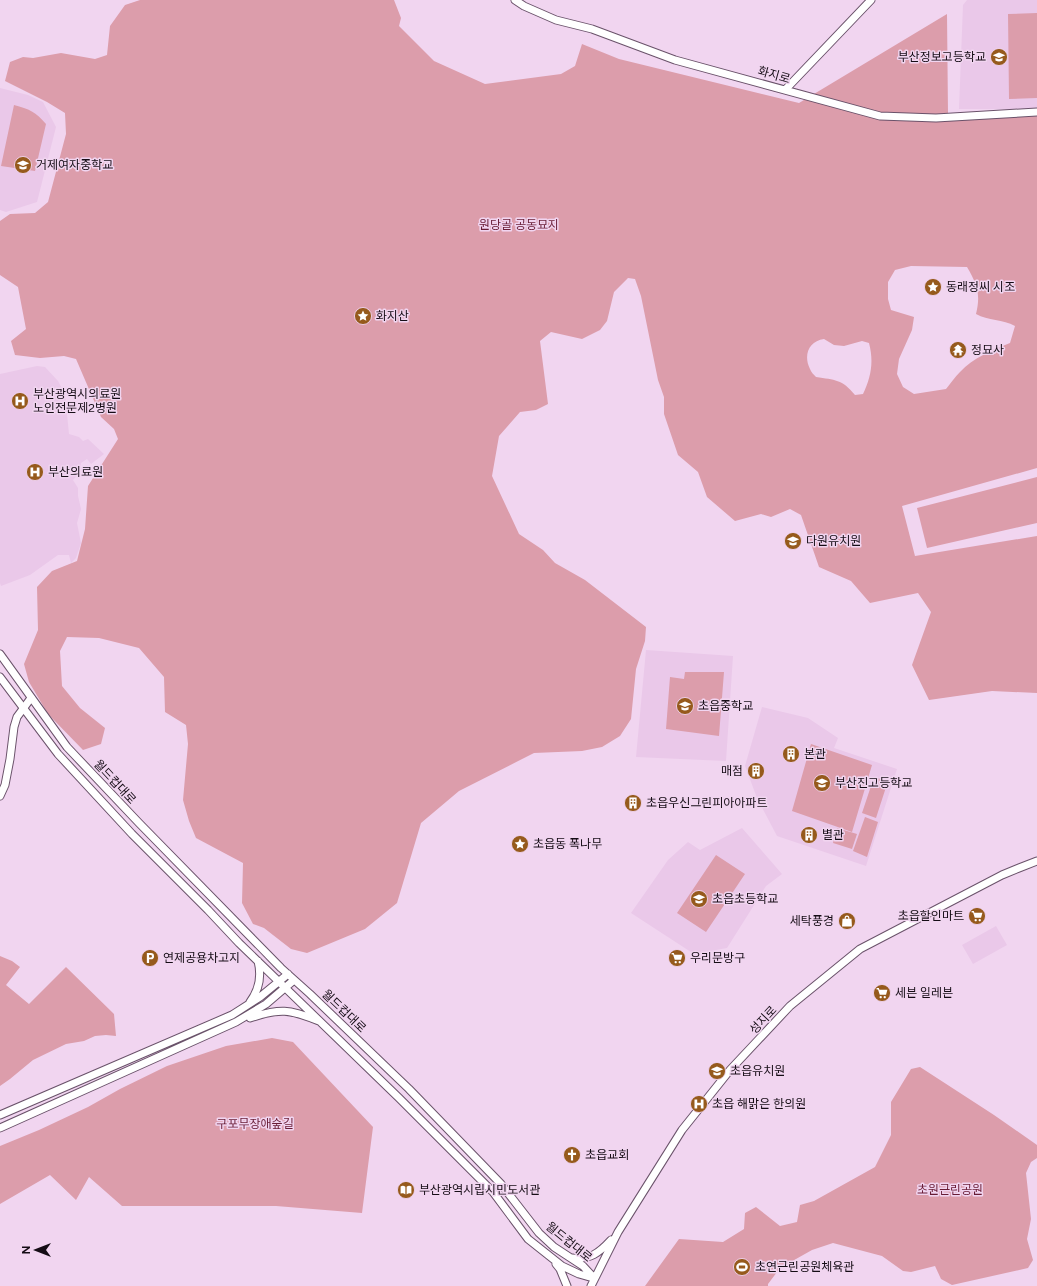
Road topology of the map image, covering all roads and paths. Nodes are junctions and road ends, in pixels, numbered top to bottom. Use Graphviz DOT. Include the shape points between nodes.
graph roads {
  1 [pos="515,0"];
  2 [pos="871,0"];
  3 [pos="785,90"];
  4 [pos="1037,112"];
  5 [pos="0,654"];
  6 [pos="0,677"];
  7 [pos="31,698"];
  8 [pos="23,709"];
  9 [pos="0,796"];
  10 [pos="1037,861"];
  11 [pos="258,961"];
  12 [pos="288,974"];
  13 [pos="294,980"];
  14 [pos="280,981"];
  15 [pos="286,987"];
  16 [pos="247,1006"];
  17 [pos="236,1022"];
  18 [pos="323,1023"];
  19 [pos="0,1115"];
  20 [pos="0,1128"];
  21 [pos="618,1232"];
  22 [pos="551,1258"];
  23 [pos="571,1258"];
  24 [pos="594,1278"];
  25 [pos="567,1286"];
  26 [pos="591,1286"];
  1 -- 3 [label="main road, 화지로" via="556,20 592,28 675,60"];
  2 -- 3 [label="main road"];
  3 -- 4 [label="main road, 화지로" via="880,116 936,118"];
  5 -- 7 [label="main road, 월드컵대로"];
  6 -- 8 [label="main road, 월드컵대로"];
  7 -- 8 [label="main road"];
  7 -- 12 [label="main road, 월드컵대로" via="67,747 144,829"];
  8 -- 9 [label="main road" via="14,727 5,785"];
  8 -- 11 [label="main road, 월드컵대로" via="58,754 132,834"];
  10 -- 21 [label="main road, 성지로" via="1002,876 860,949 790,1006 729,1072 682,1130"];
  11 -- 14 [label="main road, 월드컵대로"];
  11 -- 16 [label="main road" via="260,982"];
  12 -- 13 [label="main road, 월드컵대로"];
  12 -- 14 [label="main road"];
  13 -- 15 [label="main road"];
  13 -- 23 [label="main road, 월드컵대로" via="409,1089 496,1178 539,1233"];
  14 -- 15 [label="main road, 월드컵대로"];
  14 -- 16 [label="main road"];
  15 -- 17 [label="main road" via="266,1004"];
  15 -- 18 [label="main road, 월드컵대로"];
  16 -- 19 [label="main road" via="232,1015"];
  17 -- 18 [label="main road" via="284,1010"];
  17 -- 20 [label="main road"];
  18 -- 22 [label="main road, 월드컵대로" via="493,1192 528,1239"];
  21 -- 23 [label="main road" via="595,1254 587,1258"];
  21 -- 24 [label="main road, 성지로"];
  22 -- 24 [label="main road, 월드컵대로" via="579,1274"];
  22 -- 25 [label="main road" via="560,1269"];
  23 -- 24 [label="main road, 월드컵대로"];
  24 -- 26 [label="main road, 성지로"];
}
